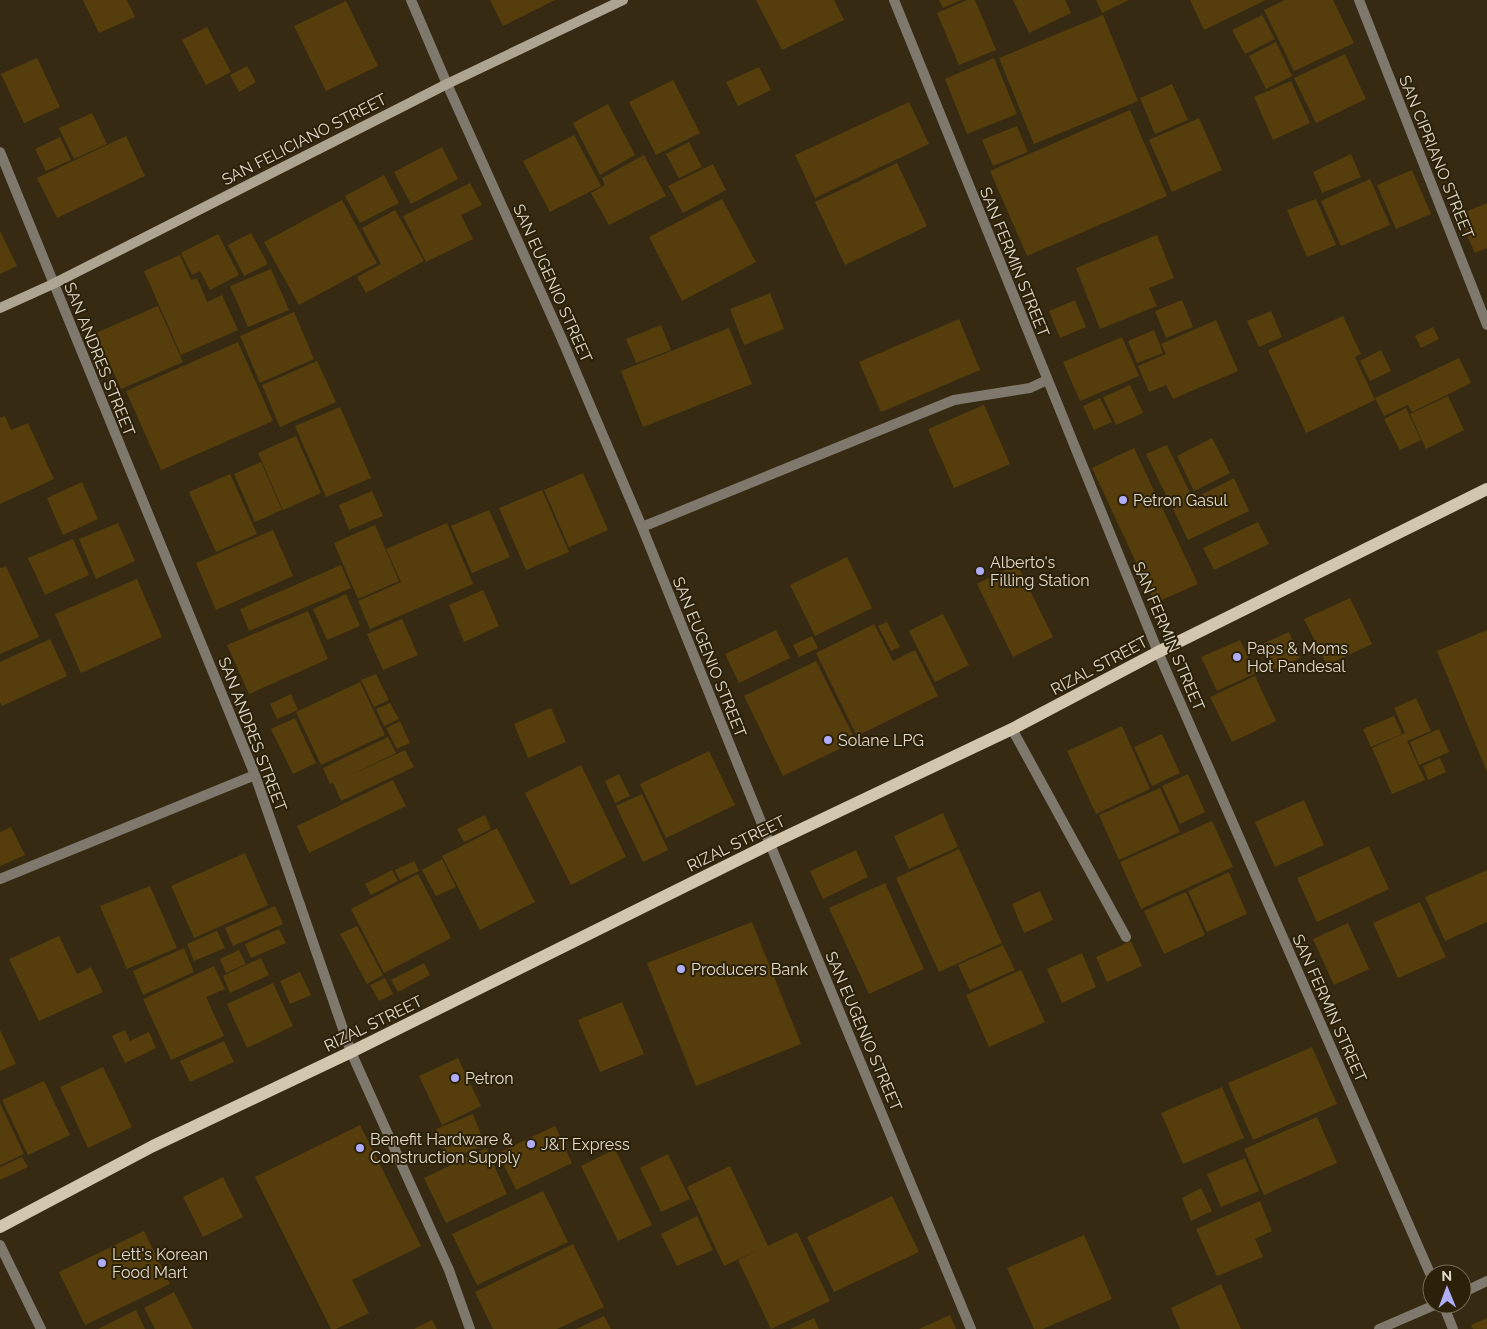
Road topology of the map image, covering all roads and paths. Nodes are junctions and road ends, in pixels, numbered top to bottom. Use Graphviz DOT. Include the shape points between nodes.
graph roads {
  1 [pos="411,0"];
  2 [pos="623,0"];
  3 [pos="894,0"];
  4 [pos="1359,0"];
  5 [pos="447,84"];
  6 [pos="0,152"];
  7 [pos="53,284"];
  8 [pos="0,308"];
  9 [pos="1487,325"];
  10 [pos="1047,380"];
  11 [pos="1487,490"];
  12 [pos="642,527"];
  13 [pos="1158,652"];
  14 [pos="1012,729"];
  15 [pos="255,775"];
  16 [pos="770,844"];
  17 [pos="0,879"];
  18 [pos="1126,937"];
  19 [pos="351,1052"];
  20 [pos="0,1227"];
  21 [pos="0,1245"];
  22 [pos="1426,1264"];
  23 [pos="1487,1281"];
  24 [pos="1472,1288"];
  25 [pos="1422,1310"];
  26 [pos="1447,1314"];
  27 [pos="41,1329"];
  28 [pos="470,1329"];
  29 [pos="971,1329"];
  30 [pos="1379,1329"];
  31 [pos="1453,1329"];
  1 -- 5 [label="street, SAN EUGENIO STREET"];
  2 -- 5 [label="main road, SAN FELICIANO STREET"];
  3 -- 10 [label="street, SAN FERMIN STREET"];
  4 -- 9 [label="street, SAN CIPRIANO STREET"];
  5 -- 7 [label="main road, SAN FELICIANO STREET"];
  5 -- 12 [label="street, SAN EUGENIO STREET" via="561,336"];
  6 -- 7 [label="street, SAN ANDRES STREET"];
  7 -- 8 [label="main road, SAN FELICIANO STREET"];
  7 -- 15 [label="street, SAN ANDRES STREET"];
  10 -- 12 [label="street" via="1030,388 954,400"];
  10 -- 13 [label="street, SAN FERMIN STREET"];
  11 -- 13 [label="main road, RIZAL STREET"];
  12 -- 16 [label="street, SAN EUGENIO STREET"];
  13 -- 14 [label="main road, RIZAL STREET"];
  13 -- 22 [label="street, SAN FERMIN STREET"];
  14 -- 16 [label="main road, RIZAL STREET"];
  14 -- 18 [label="street"];
  15 -- 17 [label="street"];
  15 -- 19 [label="street, SAN ANDRES STREET"];
  16 -- 19 [label="main road, RIZAL STREET"];
  16 -- 29 [label="street, SAN EUGENIO STREET"];
  19 -- 20 [label="main road, RIZAL STREET" via="153,1146"];
  19 -- 28 [label="street, SAN ANDRES STREET" via="449,1270"];
  21 -- 27 [label="street"];
  23 -- 24 [label="street"];
  25 -- 30 [label="street"];
  26 -- 31 [label="street"];
}
